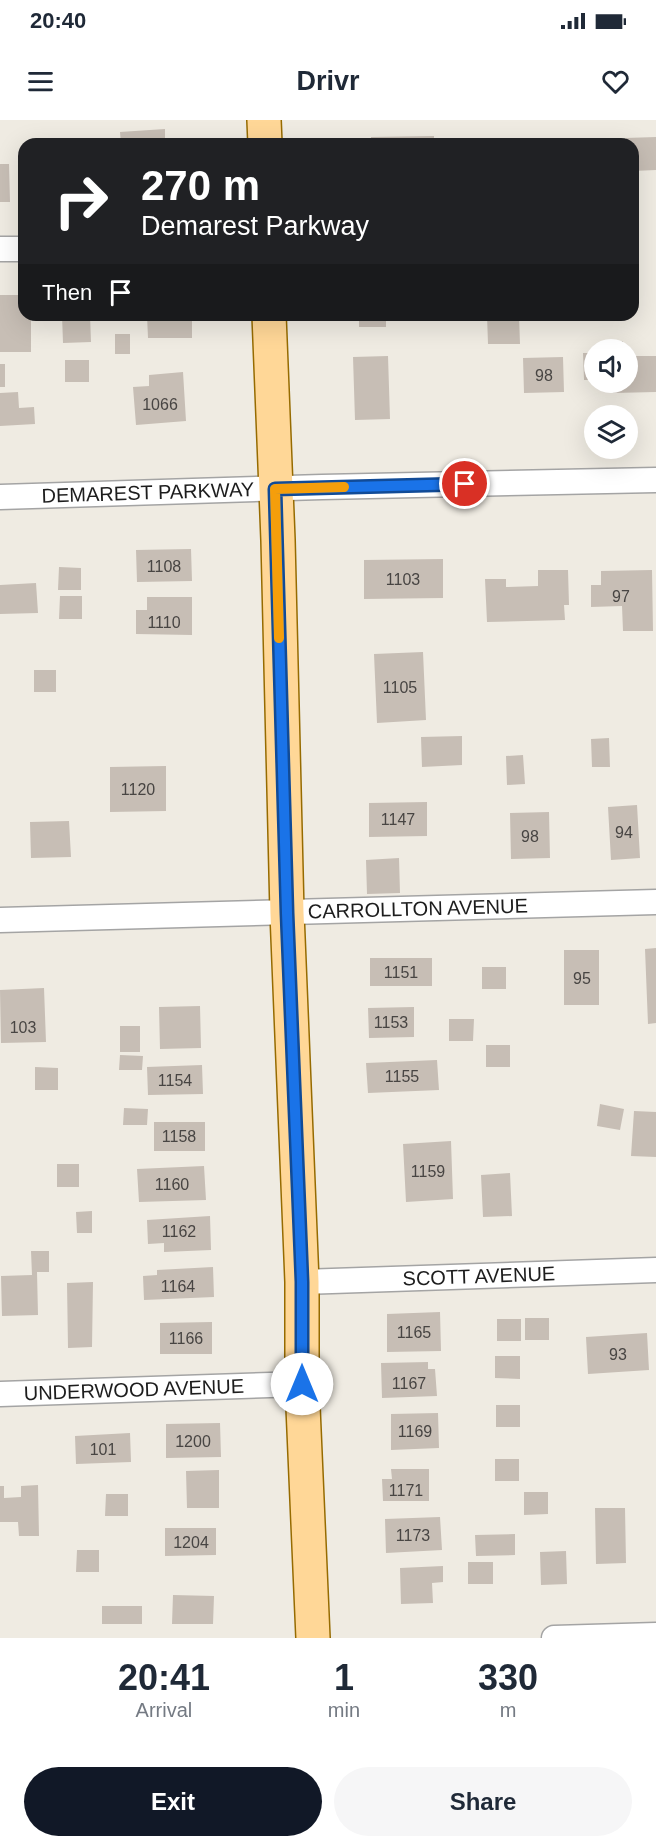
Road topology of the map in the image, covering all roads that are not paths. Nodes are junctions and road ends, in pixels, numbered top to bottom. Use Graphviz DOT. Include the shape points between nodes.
graph roads {
  1 [pos="264,120"];
  2 [pos="265,138"];
  3 [pos="0,249"];
  4 [pos="18,249"];
  5 [pos="269,321"];
  6 [pos="656,480"];
  7 [pos="275,489"];
  8 [pos="0,497"];
  9 [pos="656,902"];
  10 [pos="287,913"];
  11 [pos="0,920"];
  12 [pos="656,1270"];
  13 [pos="302,1282"];
  14 [pos="302,1384"];
  15 [pos="0,1394"];
  16 [pos="656,1635"];
  17 [pos="313,1638"];
  18 [pos="554,1638"];
  1 -- 2 [label="main road"];
  3 -- 4 [label="street"];
  5 -- 7 [label="main road"];
  6 -- 7 [label="street, DEMAREST PARKWAY"];
  7 -- 8 [label="street, DEMAREST PARKWAY"];
  7 -- 10 [label="main road"];
  9 -- 10 [label="street, CARROLLTON AVENUE"];
  10 -- 11 [label="street, CARROLLTON AVENUE"];
  10 -- 13 [label="main road"];
  12 -- 13 [label="street, SCOTT AVENUE"];
  13 -- 14 [label="main road"];
  14 -- 15 [label="street, UNDERWOOD AVENUE"];
  14 -- 17 [label="main road"];
  16 -- 18 [label="street"];
}
